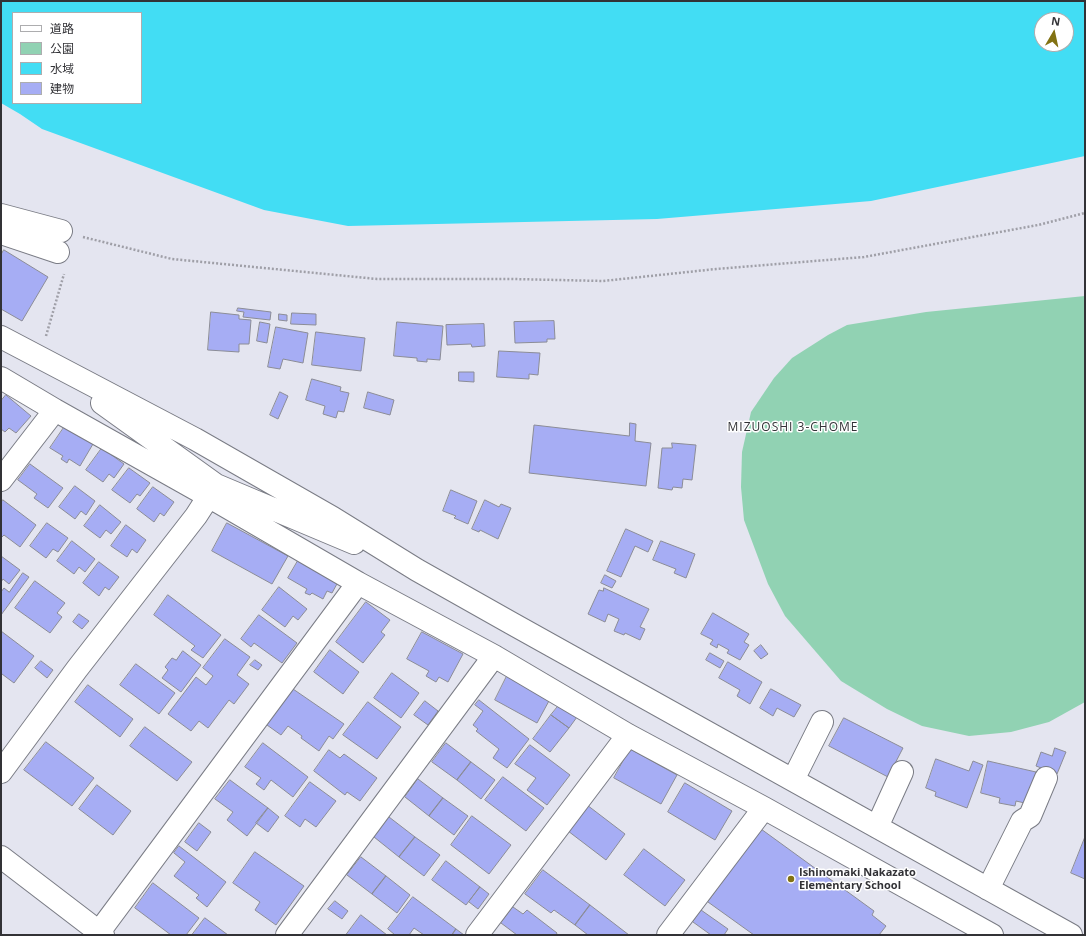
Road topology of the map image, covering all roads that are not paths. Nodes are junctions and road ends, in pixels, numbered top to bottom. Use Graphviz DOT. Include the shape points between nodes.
graph roads {
  1 [pos="1,215"];
  2 [pos="1,233"];
  3 [pos="1,337"];
  4 [pos="1,378"];
  5 [pos="96,387"];
  6 [pos="55,410"];
  7 [pos="1,480"];
  8 [pos="212,490"];
  9 [pos="361,535"];
  10 [pos="358,583"];
  11 [pos="494,656"];
  12 [pos="822,722"];
  13 [pos="628,735"];
  14 [pos="1,772"];
  15 [pos="902,772"];
  16 [pos="1046,778"];
  17 [pos="793,780"];
  18 [pos="764,808"];
  19 [pos="877,827"];
  20 [pos="1,857"];
  21 [pos="988,889"];
  22 [pos="101,934"];
  23 [pos="287,935"];
  24 [pos="478,935"];
  25 [pos="668,935"];
  26 [pos="992,935"];
  27 [pos="1071,935"];
  1 -- 2 [label="street" via="18,220 59,242"];
  3 -- 5 [label="street"];
  4 -- 6 [label="street"];
  5 -- 8 [label="street" via="91,395"];
  5 -- 9 [label="street" via="195,439"];
  6 -- 7 [label="street"];
  6 -- 8 [label="street"];
  8 -- 9 [label="street" via="354,543"];
  8 -- 10 [label="street"];
  8 -- 14 [label="street" via="196,516 77,668"];
  9 -- 17 [label="street" via="417,570"];
  10 -- 11 [label="street"];
  10 -- 22 [label="street"];
  11 -- 13 [label="street"];
  11 -- 23 [label="street"];
  12 -- 17 [label="street"];
  13 -- 18 [label="street"];
  13 -- 24 [label="street"];
  15 -- 19 [label="street"];
  16 -- 21 [label="street" via="1030,816 1022,821"];
  17 -- 19 [label="street"];
  18 -- 25 [label="street"];
  18 -- 26 [label="street"];
  19 -- 21 [label="street"];
  20 -- 22 [label="street"];
  21 -- 27 [label="street"];
}
